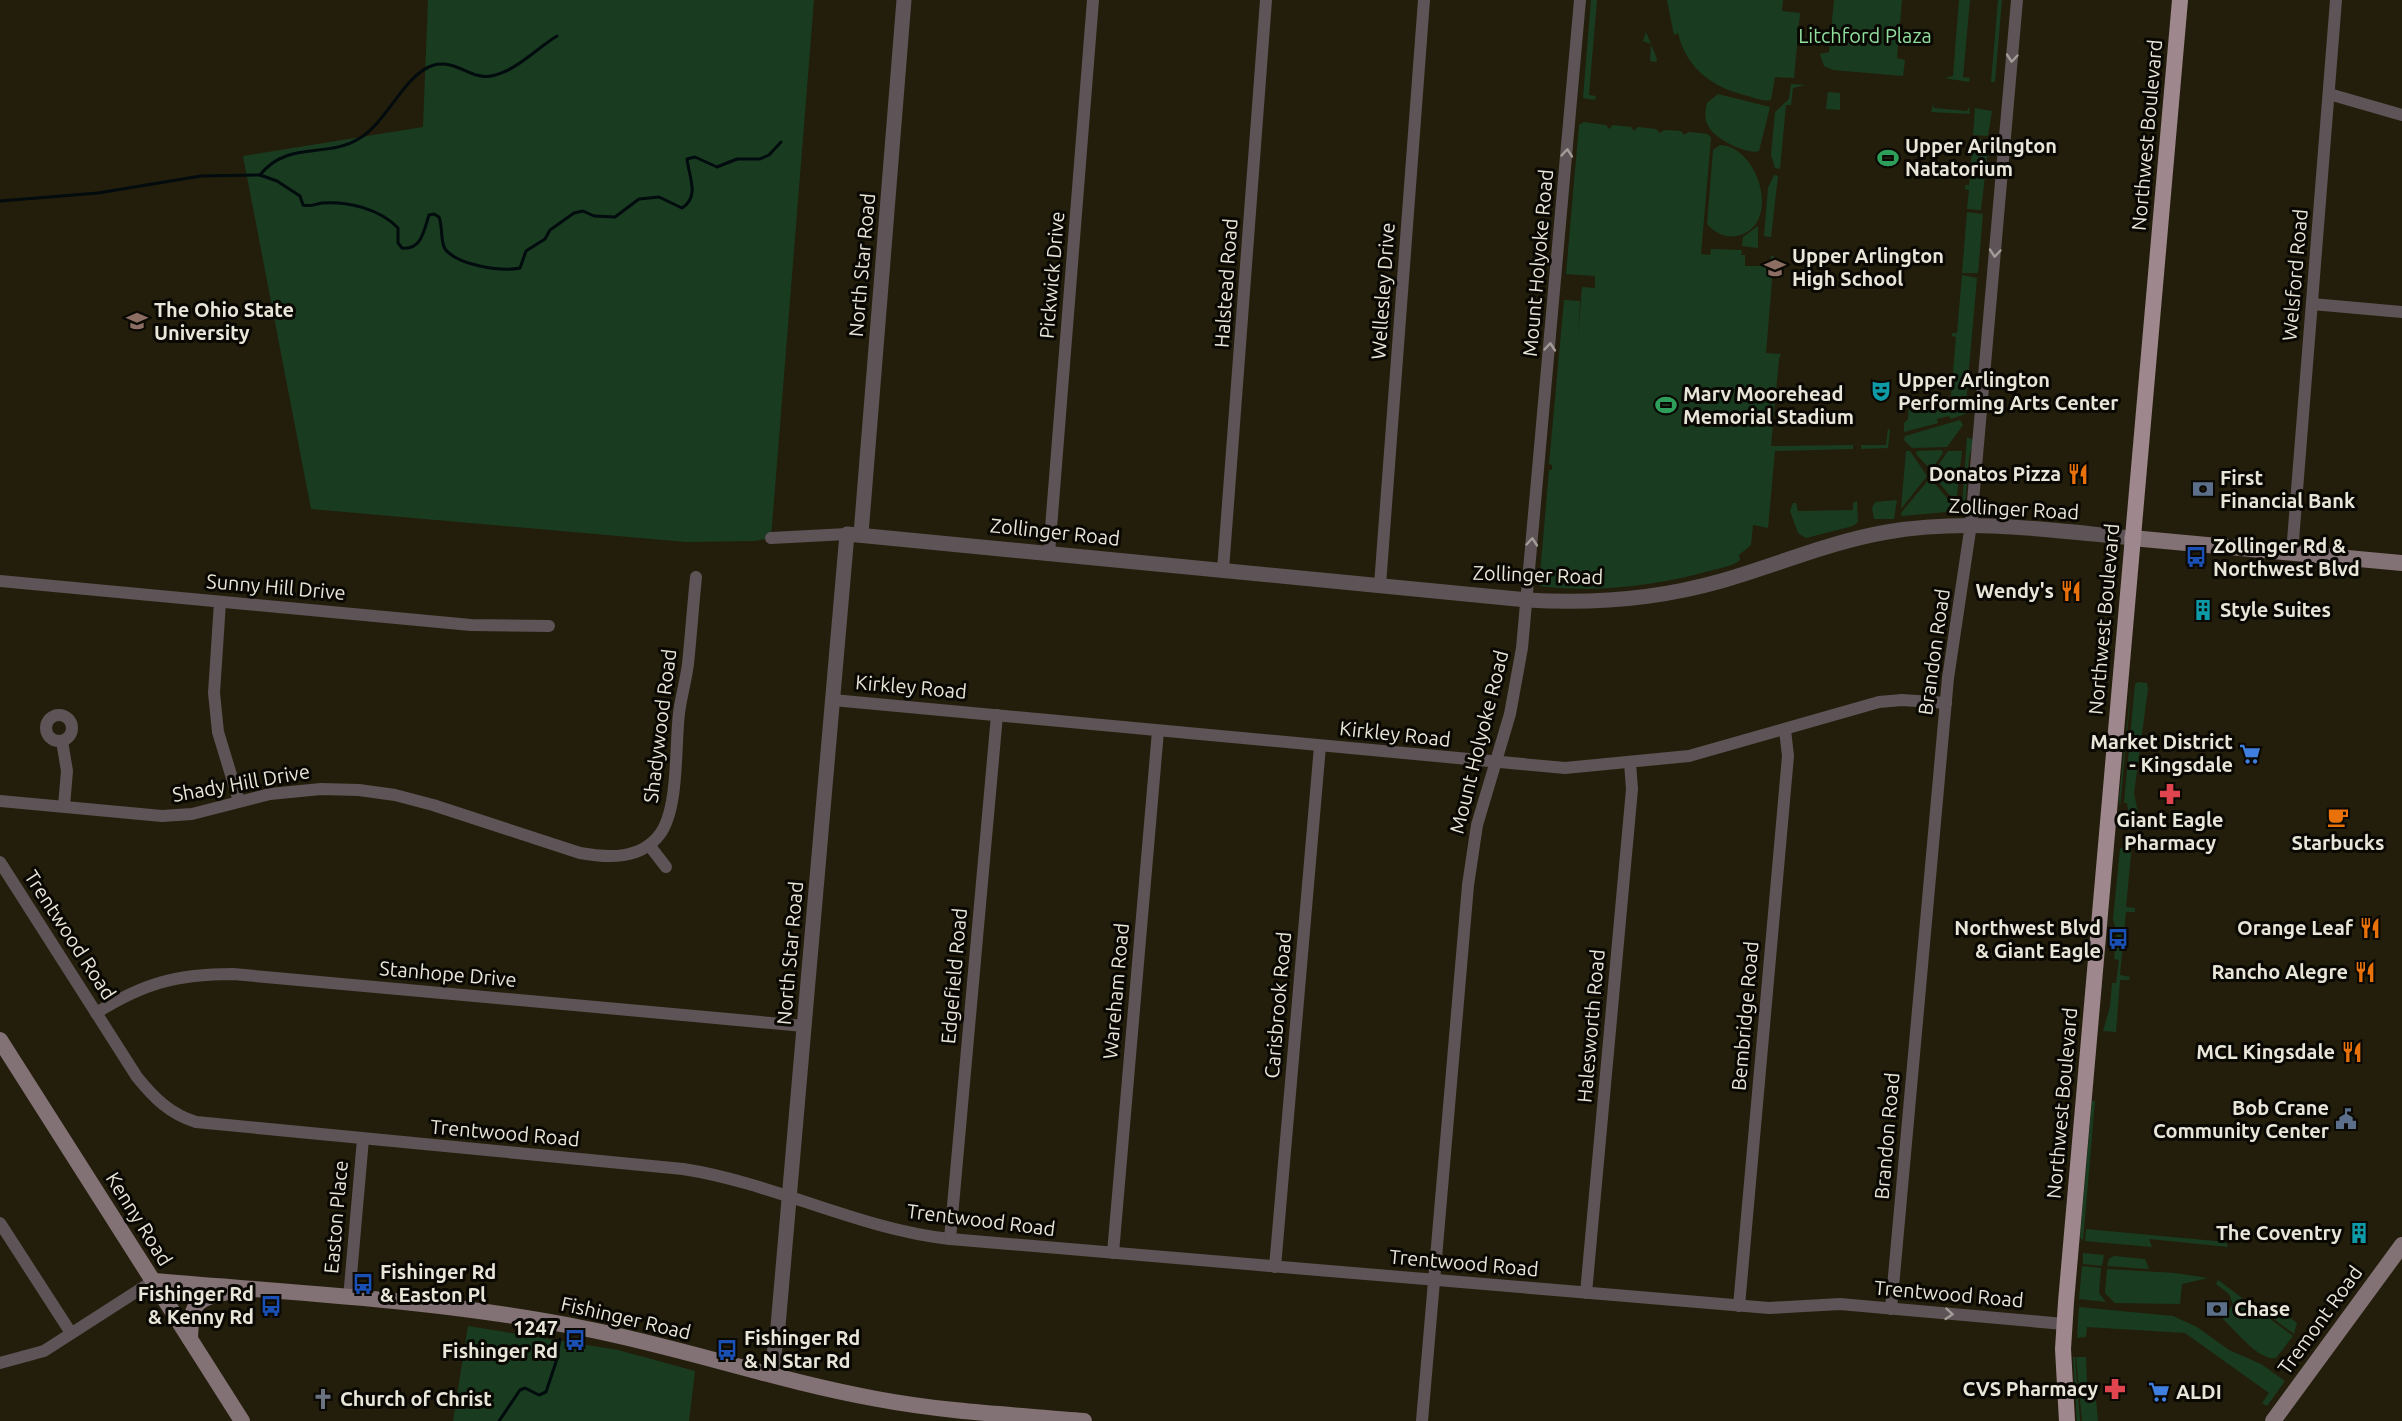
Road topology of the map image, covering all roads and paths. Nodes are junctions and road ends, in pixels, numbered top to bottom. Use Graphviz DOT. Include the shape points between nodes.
graph roads {
  1 [pos="904,0"];
  2 [pos="1093,0"];
  3 [pos="1266,0"];
  4 [pos="1424,0"];
  5 [pos="1580,0"];
  6 [pos="2017,0"];
  7 [pos="2180,0"];
  8 [pos="2336,0"];
  9 [pos="2329,94"];
  10 [pos="2402,114"];
  11 [pos="2312,304"];
  12 [pos="2402,312"];
  13 [pos="1971,524"];
  14 [pos="854,534"];
  15 [pos="771,538"];
  16 [pos="2132,538"];
  17 [pos="1049,553"];
  18 [pos="2292,553"];
  19 [pos="2402,563"];
  20 [pos="1223,570"];
  21 [pos="696,577"];
  22 [pos="0,581"];
  23 [pos="1380,585"];
  24 [pos="1527,600"];
  25 [pos="220,602"];
  26 [pos="549,626"];
  27 [pos="833,700"];
  28 [pos="1946,703"];
  29 [pos="997,715"];
  30 [pos="1785,730"];
  31 [pos="1158,731"];
  32 [pos="62,741"];
  33 [pos="1320,746"];
  34 [pos="1630,763"];
  35 [pos="1494,764"];
  36 [pos="0,801"];
  37 [pos="239,801"];
  38 [pos="64,806"];
  39 [pos="649,845"];
  40 [pos="0,862"];
  41 [pos="666,867"];
  42 [pos="96,1013"];
  43 [pos="804,1026"];
  44 [pos="0,1040"];
  45 [pos="363,1139"];
  46 [pos="789,1197"];
  47 [pos="0,1223"];
  48 [pos="950,1239"];
  49 [pos="2402,1245"];
  50 [pos="1113,1253"];
  51 [pos="1275,1267"];
  52 [pos="1433,1280"];
  53 [pos="153,1281"];
  54 [pos="249,1289"];
  55 [pos="1586,1293"];
  56 [pos="349,1298"];
  57 [pos="1739,1306"];
  58 [pos="1891,1308"];
  59 [pos="2064,1324"];
  60 [pos="71,1333"];
  61 [pos="190,1339"];
  62 [pos="0,1363"];
  63 [pos="771,1375"];
  64 [pos="242,1421"];
  65 [pos="1084,1421"];
  66 [pos="1422,1421"];
  67 [pos="2067,1421"];
  68 [pos="2273,1421"];
  1 -- 14 [label="street, North Star Road"];
  2 -- 17 [label="street, Pickwick Drive"];
  3 -- 20 [label="street, Halstead Road"];
  4 -- 23 [label="street, Wellesley Drive"];
  24 -- 5 [label="street, Mount Holyoke Road, one-way"];
  6 -- 13 [label="street, Brandon Road, one-way"];
  7 -- 16 [label="main road, Northwest Boulevard"];
  8 -- 9 [label="street, Welsford Road"];
  9 -- 10 [label="street"];
  9 -- 11 [label="street, Welsford Road"];
  11 -- 12 [label="street"];
  11 -- 18 [label="street, Welsford Road"];
  13 -- 16 [label="street, Zollinger Road"];
  13 -- 24 [label="street, Zollinger Road" via="1887,532 1832,544 1721,581 1659,595 1608,600"];
  13 -- 28 [label="street, Brandon Road"];
  14 -- 15 [label="street, Zollinger Road"];
  14 -- 17 [label="street, Zollinger Road"];
  14 -- 27 [label="street, North Star Road"];
  16 -- 18 [label="main road, Zollinger Road"];
  16 -- 59 [label="main road, Northwest Boulevard"];
  17 -- 20 [label="street, Zollinger Road"];
  18 -- 19 [label="main road, Zollinger Road"];
  20 -- 23 [label="street, Zollinger Road"];
  21 -- 39 [label="street, Shadywood Road" via="673,790 666,823"];
  22 -- 25 [label="street, Sunny Hill Drive"];
  23 -- 24 [label="street, Zollinger Road"];
  24 -- 35 [label="street, Mount Holyoke Road" via="1510,714"];
  25 -- 26 [label="street, Sunny Hill Drive" via="471,625"];
  25 -- 37 [label="street" via="214,693 218,732"];
  27 -- 29 [label="street, Kirkley Road"];
  27 -- 43 [label="street, North Star Road"];
  28 -- 30 [label="street, Kirkley Road" via="1879,702"];
  28 -- 58 [label="street, Brandon Road"];
  29 -- 31 [label="street, Kirkley Road"];
  29 -- 48 [label="street, Edgefield Road"];
  30 -- 34 [label="street, Kirkley Road" via="1689,756"];
  30 -- 57 [label="street, Bembridge Road" via="1788,756"];
  31 -- 33 [label="street, Kirkley Road"];
  31 -- 50 [label="street, Wareham Road"];
  32 -- 38 [label="street" via="66,771"];
  33 -- 35 [label="street, Kirkley Road"];
  33 -- 51 [label="street, Carisbrook Road"];
  34 -- 35 [label="street, Kirkley Road" via="1564,768"];
  34 -- 55 [label="street, Halesworth Road" via="1632,789"];
  35 -- 52 [label="street, Mount Holyoke Road" via="1477,825 1468,885"];
  36 -- 38 [label="street, Shady Hill Drive"];
  37 -- 38 [label="street, Shady Hill Drive" via="192,814 162,816"];
  37 -- 39 [label="street, Shady Hill Drive" via="321,789 395,795 570,851 623,856"];
  39 -- 41 [label="street"];
  40 -- 42 [label="street, Trentwood Road"];
  42 -- 43 [label="street, Stanhope Drive" via="170,978 233,974"];
  42 -- 45 [label="street, Trentwood Road" via="154,1098 182,1118 213,1125"];
  43 -- 46 [label="street, North Star Road"];
  44 -- 53 [label="main road, Kenny Road"];
  45 -- 46 [label="street, Trentwood Road" via="683,1169 741,1181"];
  45 -- 56 [label="street, Easton Place"];
  46 -- 48 [label="street, Trentwood Road" via="884,1227"];
  46 -- 63 [label="street, North Star Road"];
  47 -- 60 [label="street"];
  48 -- 50 [label="street, Trentwood Road"];
  49 -- 68 [label="main road, Tremont Road"];
  50 -- 51 [label="street, Trentwood Road"];
  51 -- 52 [label="street, Trentwood Road"];
  52 -- 55 [label="street, Trentwood Road"];
  52 -- 66 [label="street, Mount Holyoke Road"];
  53 -- 54 [label="main road, Fishinger Road"];
  53 -- 60 [label="street"];
  53 -- 61 [label="main road, Kenny Road"];
  54 -- 56 [label="main road, Fishinger Road"];
  54 -- 61 [label="main road" via="201,1299 192,1313"];
  55 -- 57 [label="street, Trentwood Road"];
  56 -- 63 [label="main road, Fishinger Road" via="470,1310 571,1326"];
  57 -- 58 [label="street, Trentwood Road" via="1840,1304"];
  58 -- 59 [label="street, Trentwood Road, one-way"];
  59 -- 67 [label="main road, Northwest Boulevard"];
  60 -- 62 [label="street" via="44,1351"];
  61 -- 64 [label="main road, Kenny Road"];
  63 -- 65 [label="main road, Fishinger Road" via="904,1404"];
}
